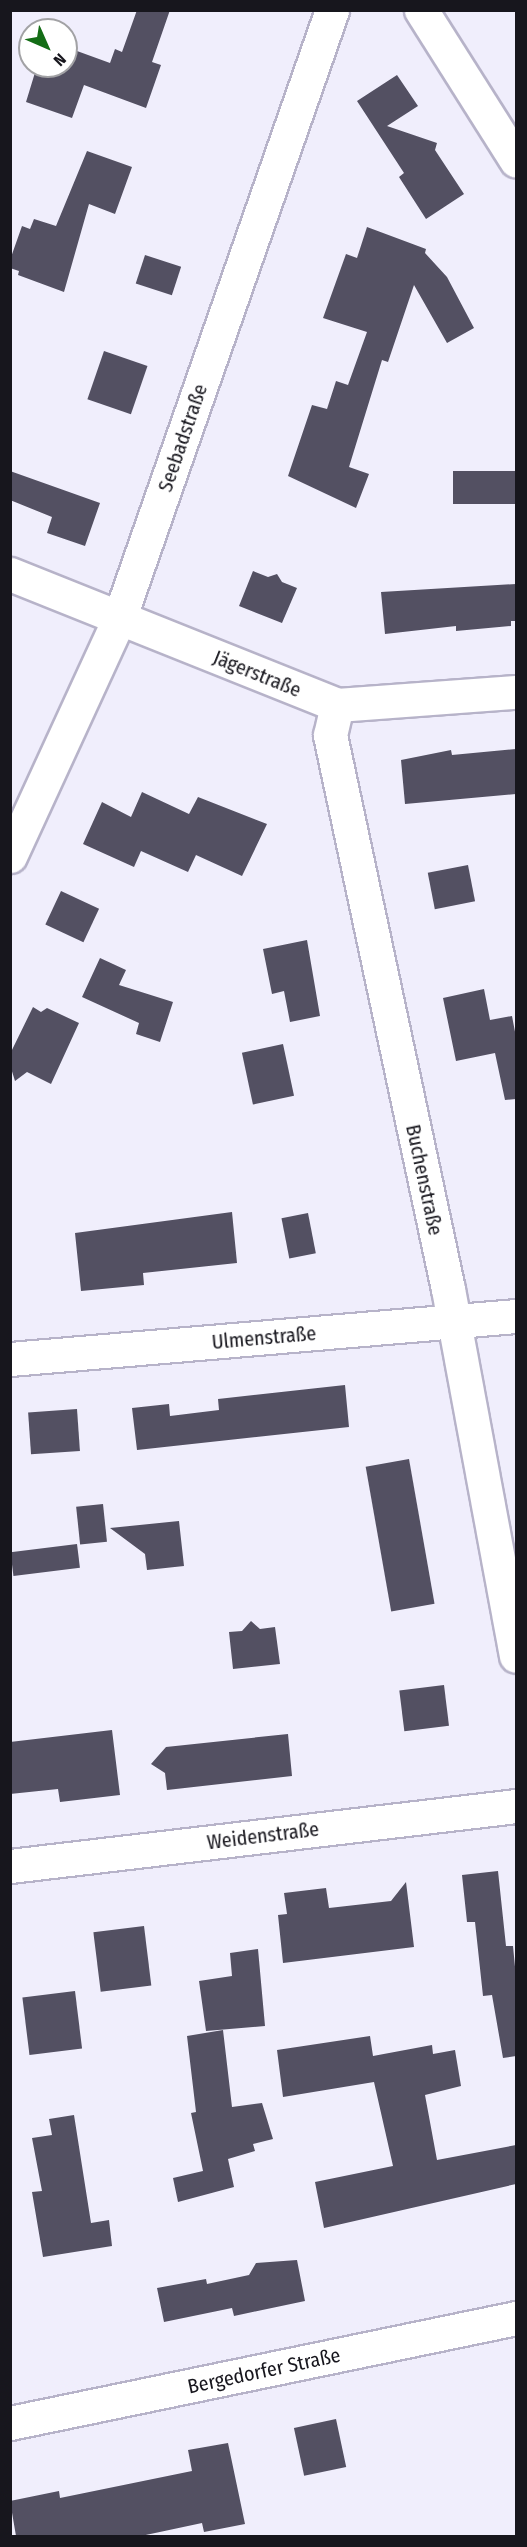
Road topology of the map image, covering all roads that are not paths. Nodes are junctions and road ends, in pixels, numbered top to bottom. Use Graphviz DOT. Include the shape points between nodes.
graph roads {
  1 [pos="332,10"];
  2 [pos="421,10"];
  3 [pos="516,160"];
  4 [pos="10,574"];
  5 [pos="119,619"];
  6 [pos="516,692"];
  7 [pos="337,705"];
  8 [pos="10,856"];
  9 [pos="516,1316"];
  10 [pos="454,1323"];
  11 [pos="10,1359"];
  12 [pos="516,1656"];
  13 [pos="516,1806"];
  14 [pos="10,1866"];
  15 [pos="516,2318"];
  16 [pos="10,2423"];
  1 -- 5 [label="street, Seebadstraße"];
  2 -- 3 [label="street"];
  4 -- 5 [label="street, Jägerstraße"];
  5 -- 7 [label="street, Jägerstraße"];
  5 -- 8 [label="street, Seebadstraße"];
  6 -- 7 [label="street, Jägerstraße"];
  7 -- 10 [label="street, Buchenstraße" via="330,735"];
  9 -- 10 [label="street, Ulmenstraße"];
  10 -- 11 [label="street, Ulmenstraße"];
  10 -- 12 [label="street, Buchenstraße"];
  13 -- 14 [label="street, Weidenstraße"];
  15 -- 16 [label="street, Bergedorfer Straße"];
}
